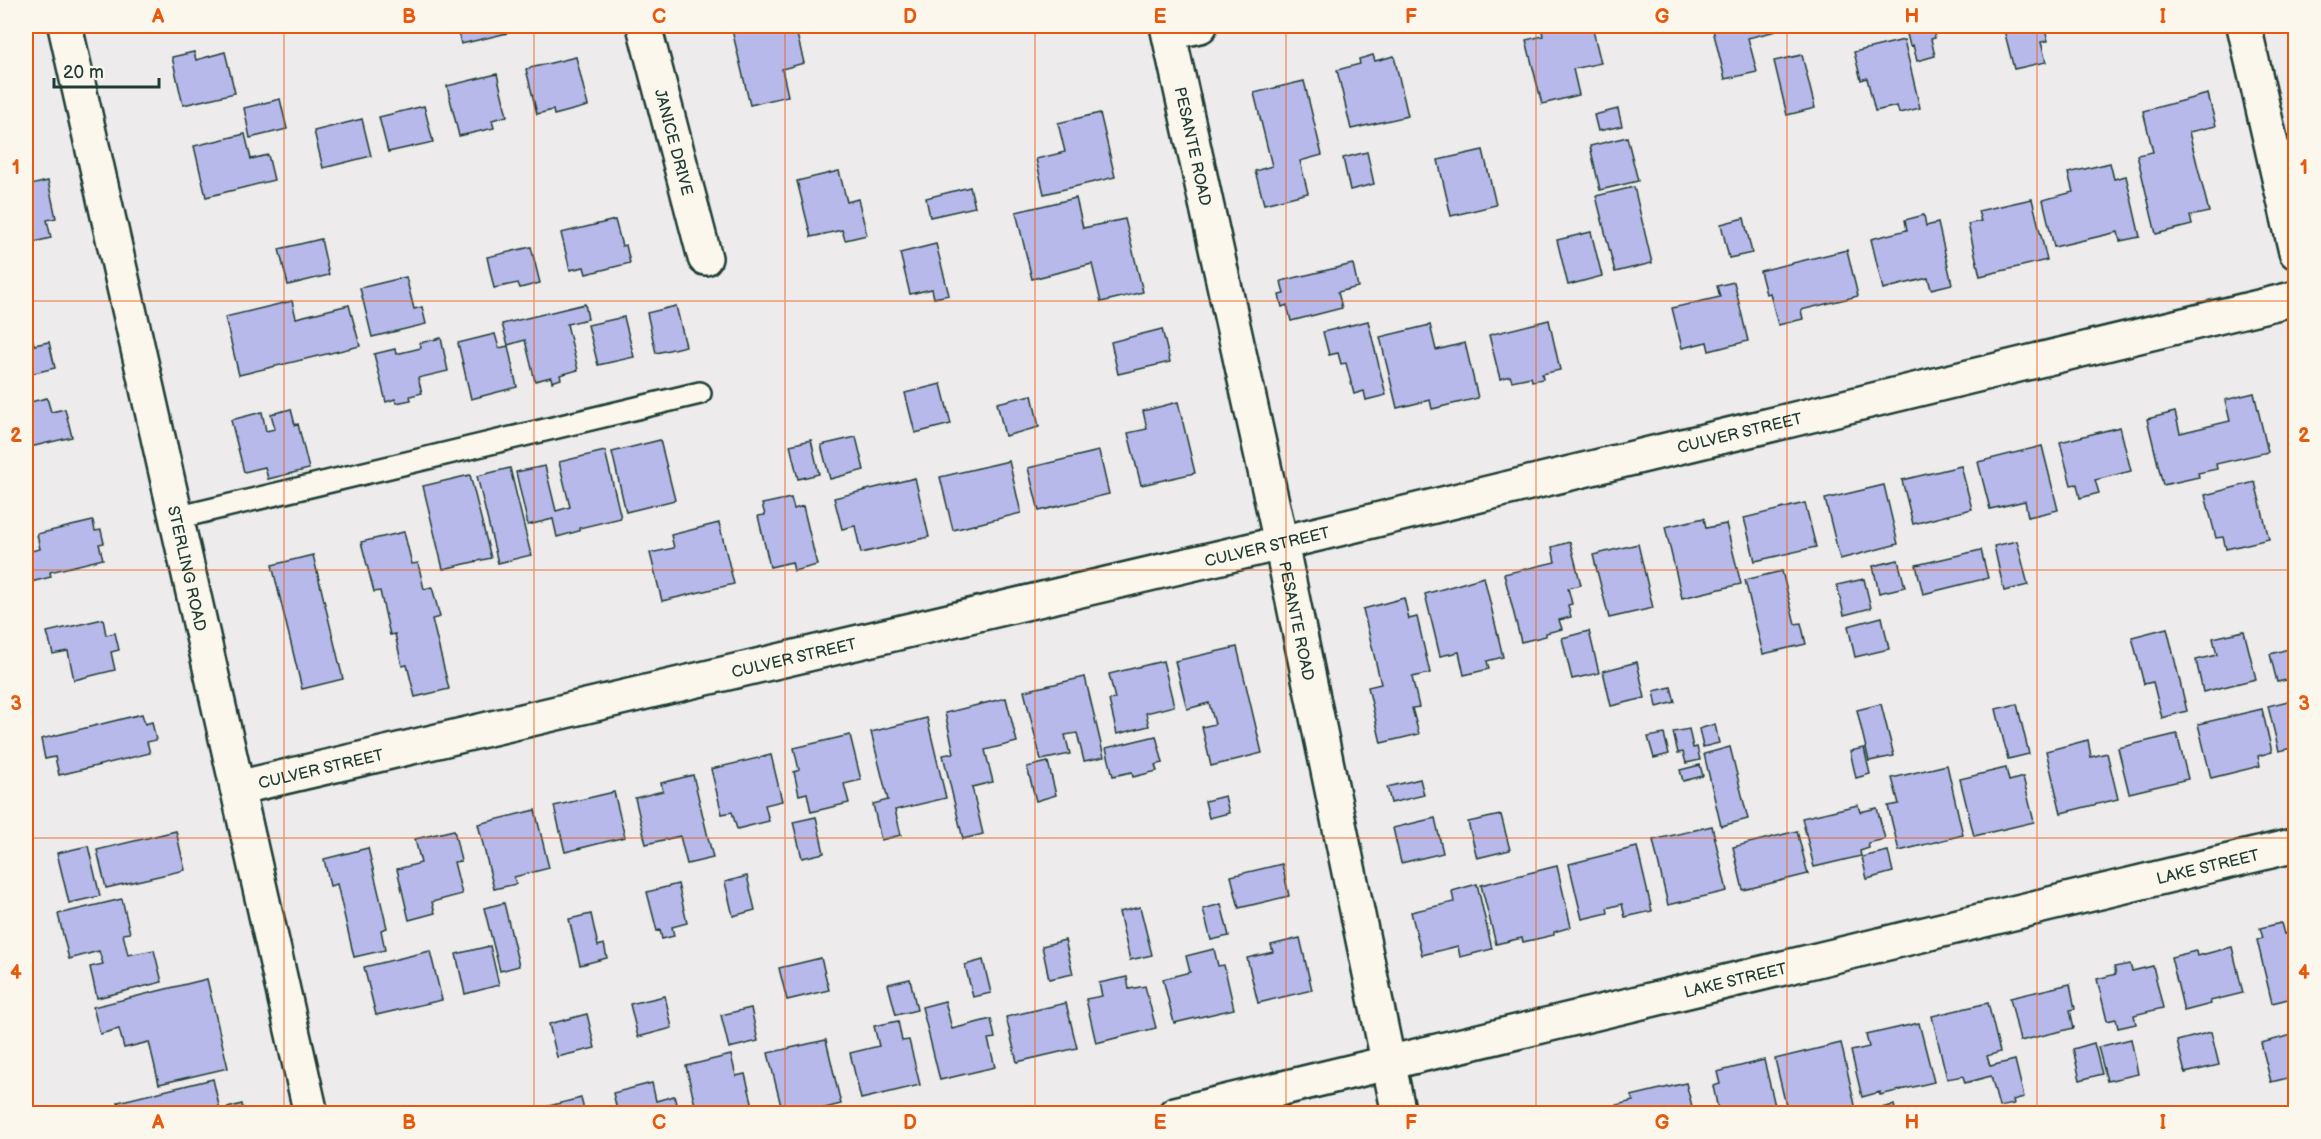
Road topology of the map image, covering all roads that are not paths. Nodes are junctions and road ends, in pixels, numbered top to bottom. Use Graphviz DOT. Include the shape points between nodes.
graph roads {
  1 [pos="65,26"];
  2 [pos="644,26"];
  3 [pos="1200,26"];
  4 [pos="2244,26"];
  5 [pos="1168,29"];
  6 [pos="2295,252"];
  7 [pos="705,258"];
  8 [pos="2295,298"];
  9 [pos="700,393"];
  10 [pos="176,519"];
  11 [pos="1281,543"];
  12 [pos="237,789"];
  13 [pos="2295,844"];
  14 [pos="1388,1064"];
  15 [pos="311,1113"];
  16 [pos="1175,1113"];
  17 [pos="1399,1113"];
  1 -- 10 [label="street, STERLING ROAD"];
  2 -- 7 [label="street, JANICE DRIVE"];
  3 -- 5 [label="street"];
  4 -- 6 [label="street"];
  5 -- 11 [label="street, PESANTE ROAD"];
  8 -- 11 [label="street, CULVER STREET"];
  9 -- 10 [label="lane"];
  10 -- 12 [label="street, STERLING ROAD"];
  11 -- 12 [label="street, CULVER STREET"];
  11 -- 14 [label="street, PESANTE ROAD"];
  12 -- 15 [label="street, STERLING ROAD"];
  13 -- 14 [label="street, LAKE STREET"];
  14 -- 16 [label="street, LAKE STREET"];
  14 -- 17 [label="street, PESANTE ROAD"];
}
